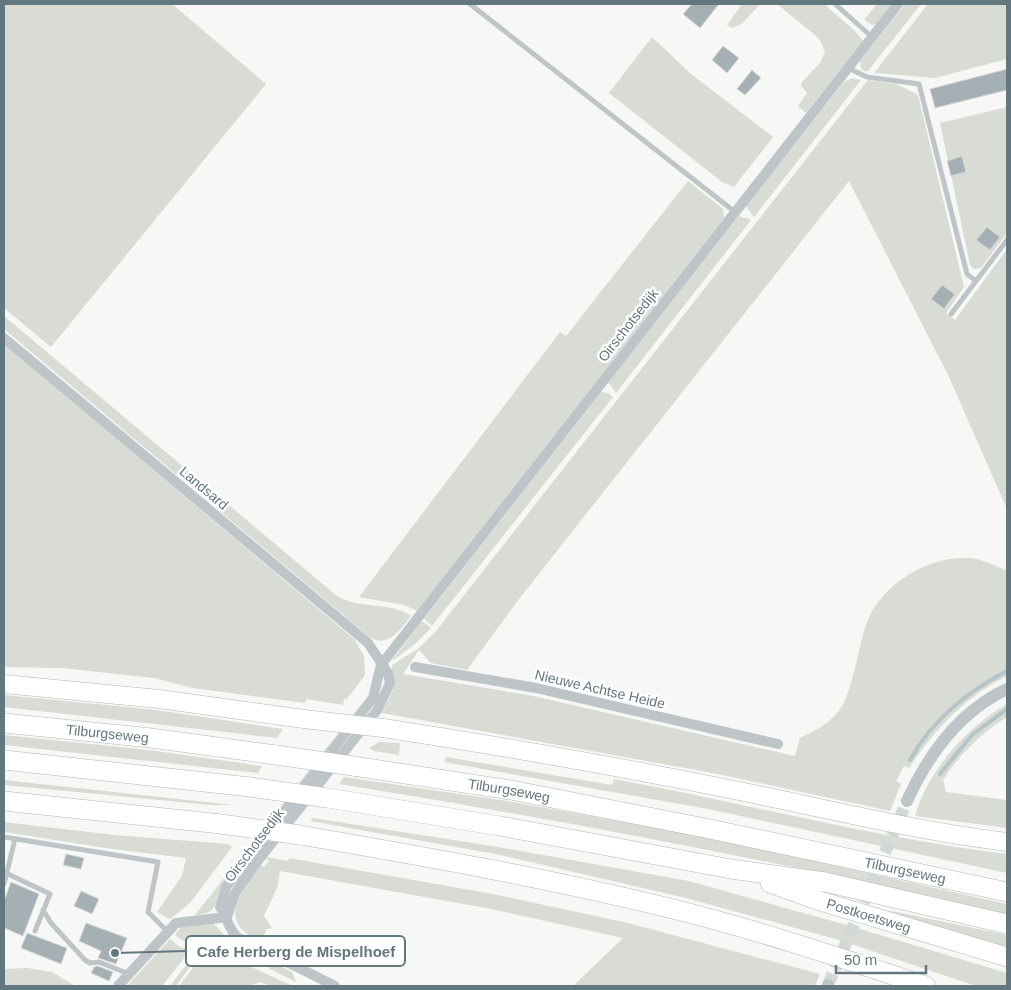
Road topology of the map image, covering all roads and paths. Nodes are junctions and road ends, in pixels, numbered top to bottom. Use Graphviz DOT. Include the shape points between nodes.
graph roads {
  1 [pos="470,4"];
  2 [pos="836,4"];
  3 [pos="898,4"];
  4 [pos="872,37"];
  5 [pos="848,68"];
  6 [pos="735,212"];
  7 [pos="1007,240"];
  8 [pos="976,281"];
  9 [pos="952,314"];
  10 [pos="4,338"];
  11 [pos="381,665"];
  12 [pos="415,667"];
  13 [pos="4,684"];
  14 [pos="1007,689"];
  15 [pos="4,724"];
  16 [pos="778,744"];
  17 [pos="4,760"];
  18 [pos="4,801"];
  19 [pos="907,801"];
  20 [pos="4,837"];
  21 [pos="15,839"];
  22 [pos="1007,842"];
  23 [pos="731,869"];
  24 [pos="8,874"];
  25 [pos="4,884"];
  26 [pos="1007,892"];
  27 [pos="43,910"];
  28 [pos="227,917"];
  29 [pos="1007,924"];
  30 [pos="35,931"];
  31 [pos="168,933"];
  32 [pos="1007,957"];
  33 [pos="129,974"];
  34 [pos="118,986"];
  35 [pos="334,986"];
  36 [pos="926,986"];
  1 -- 6 [label="lane"];
  2 -- 4 [label="lane"];
  3 -- 4 [label="street, Oirschotsedijk"];
  4 -- 5 [label="street, Oirschotsedijk"];
  5 -- 6 [label="street, Oirschotsedijk"];
  5 -- 8 [label="lane" via="867,77 919,84 967,274"];
  6 -- 11 [label="street, Oirschotsedijk"];
  7 -- 8 [label="lane"];
  8 -- 9 [label="lane"];
  10 -- 11 [label="street, Landsard" via="368,643"];
  11 -- 28 [label="street, Oirschotsedijk" via="388,673 390,683 378,709 234,893"];
  12 -- 16 [label="street, Nieuwe Achtse Heide" via="536,688"];
  13 -- 22 [label="highway, bridge" via="159,699 383,728 529,751 971,838"];
  14 -- 19 [label="street" via="982,703 943,740 924,767"];
  15 -- 26 [label="highway, Tilburgseweg, bridge" via="276,754 511,790"];
  17 -- 23 [label="highway, bridge" via="145,774 328,798"];
  18 -- 36 [label="highway, bridge" via="222,824 487,867 678,910"];
  20 -- 21 [label="lane"];
  21 -- 24 [label="lane"];
  21 -- 31 [label="lane" via="158,862 148,912"];
  23 -- 29 [label="highway" via="825,882"];
  23 -- 32 [label="highway, Postkoetsweg" via="820,901"];
  24 -- 25 [label="lane"];
  24 -- 27 [label="lane" via="50,894"];
  27 -- 30 [label="lane"];
  27 -- 33 [label="lane" via="85,960"];
  28 -- 31 [label="street" via="176,923"];
  28 -- 35 [label="street" via="231,931 237,937"];
  31 -- 33 [label="street"];
  33 -- 34 [label="street"];
}
